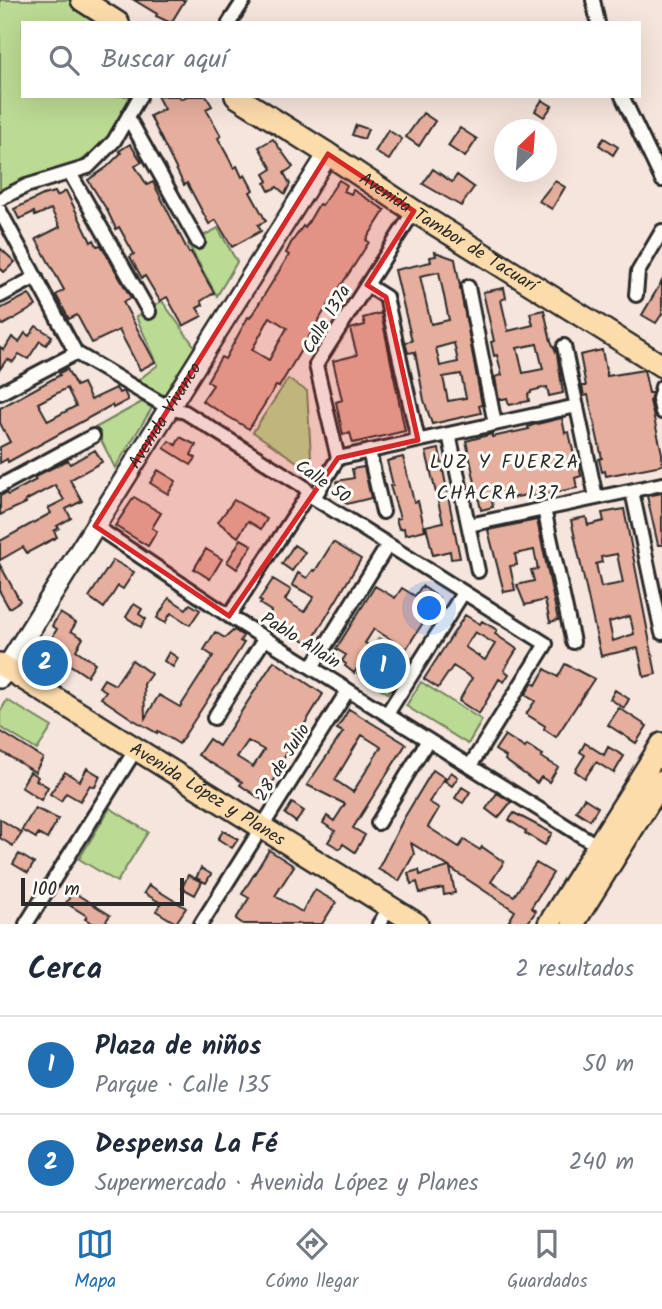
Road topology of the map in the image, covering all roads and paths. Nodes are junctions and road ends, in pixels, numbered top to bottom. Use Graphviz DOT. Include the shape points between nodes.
graph roads {
  1 [pos="82,0"];
  2 [pos="244,0"];
  3 [pos="593,0"];
  4 [pos="115,21"];
  5 [pos="230,21"];
  6 [pos="598,21"];
  7 [pos="139,98"];
  8 [pos="239,98"];
  9 [pos="623,98"];
  10 [pos="128,117"];
  11 [pos="328,154"];
  12 [pos="70,173"];
  13 [pos="662,180"];
  14 [pos="0,199"];
  15 [pos="0,211"];
  16 [pos="414,211"];
  17 [pos="662,231"];
  18 [pos="198,242"];
  19 [pos="36,277"];
  20 [pos="367,285"];
  21 [pos="468,287"];
  22 [pos="636,295"];
  23 [pos="0,296"];
  24 [pos="149,312"];
  25 [pos="564,346"];
  26 [pos="76,353"];
  27 [pos="662,366"];
  28 [pos="662,387"];
  29 [pos="0,393"];
  30 [pos="577,406"];
  31 [pos="169,408"];
  32 [pos="662,412"];
  33 [pos="495,424"];
  34 [pos="449,434"];
  35 [pos="93,436"];
  36 [pos="418,440"];
  37 [pos="369,451"];
  38 [pos="338,457"];
  39 [pos="662,485"];
  40 [pos="0,486"];
  41 [pos="632,491"];
  42 [pos="311,496"];
  43 [pos="596,497"];
  44 [pos="544,509"];
  45 [pos="383,512"];
  46 [pos="469,524"];
  47 [pos="95,526"];
  48 [pos="388,545"];
  49 [pos="478,571"];
  50 [pos="463,593"];
  51 [pos="229,616"];
  52 [pos="662,633"];
  53 [pos="265,638"];
  54 [pos="572,642"];
  55 [pos="312,667"];
  56 [pos="2,670"];
  57 [pos="348,690"];
  58 [pos="387,714"];
  59 [pos="214,719"];
  60 [pos="428,740"];
  61 [pos="662,744"];
  62 [pos="136,748"];
  63 [pos="470,766"];
  64 [pos="662,782"];
  65 [pos="378,823"];
  66 [pos="262,827"];
  67 [pos="598,846"];
  68 [pos="384,915"];
  69 [pos="26,924"];
  70 [pos="201,924"];
  71 [pos="417,924"];
  72 [pos="549,924"];
  73 [pos="573,924"];
  1 -- 4 [label="main road"];
  2 -- 5 [label="street"];
  3 -- 6 [label="street"];
  7 -- 10 [label="street"];
  8 -- 11 [label="main road, Avenida Tambor de Tacuarí"];
  9 -- 13 [label="street"];
  10 -- 12 [label="street" via="114,141 88,167"];
  10 -- 18 [label="street"];
  11 -- 16 [label="main road, Avenida Tambor de Tacuarí"];
  11 -- 31 [label="main road, Avenida Vivanco"];
  12 -- 14 [label="street"];
  12 -- 24 [label="street"];
  15 -- 19 [label="street"];
  16 -- 20 [label="street, Calle 137a"];
  16 -- 27 [label="main road, Avenida Tambor de Tacuarí"];
  17 -- 22 [label="street" via="638,272"];
  19 -- 23 [label="street"];
  19 -- 26 [label="street"];
  20 -- 36 [label="street" via="386,297"];
  20 -- 38 [label="street, Calle 137a" via="316,365"];
  21 -- 33 [label="street"];
  25 -- 30 [label="street"];
  26 -- 29 [label="street"];
  26 -- 31 [label="street, Calle 50"];
  28 -- 32 [label="street"];
  30 -- 33 [label="street"];
  30 -- 43 [label="street"];
  31 -- 42 [label="street, Calle 50" via="185,412 303,486"];
  31 -- 47 [label="main road, Avenida Vivanco"];
  33 -- 34 [label="street"];
  34 -- 36 [label="street"];
  34 -- 46 [label="street"];
  35 -- 40 [label="street"];
  36 -- 37 [label="street"];
  37 -- 38 [label="street"];
  37 -- 45 [label="street"];
  38 -- 42 [label="street"];
  39 -- 41 [label="street"];
  41 -- 43 [label="street"];
  41 -- 52 [label="street"];
  42 -- 48 [label="street, Calle 50"];
  42 -- 51 [label="street"];
  43 -- 44 [label="street"];
  44 -- 46 [label="street"];
  44 -- 54 [label="street"];
  46 -- 49 [label="street"];
  47 -- 51 [label="street, Pablo Allain"];
  47 -- 56 [label="main road, Avenida Vivanco"];
  48 -- 50 [label="street, Calle 50"];
  48 -- 55 [label="street"];
  50 -- 58 [label="street"];
  50 -- 63 [label="street, Calle 50" via="546,644"];
  51 -- 53 [label="street, Pablo Allain"];
  53 -- 55 [label="street, Pablo Allain"];
  53 -- 59 [label="street"];
  55 -- 57 [label="street, Pablo Allain"];
  56 -- 62 [label="main road, Avenida López y Planes"];
  57 -- 58 [label="street, Pablo Allain"];
  57 -- 66 [label="street, 28 de Julio"];
  58 -- 60 [label="street, Pablo Allain"];
  60 -- 63 [label="street, Pablo Allain"];
  60 -- 65 [label="street"];
  61 -- 67 [label="main road"];
  62 -- 66 [label="main road, Avenida López y Planes"];
  62 -- 69 [label="street"];
  63 -- 67 [label="street, Pablo Allain"];
  64 -- 73 [label="main road"];
  66 -- 68 [label="main road, Avenida López y Planes"];
  66 -- 70 [label="street, 28 de Julio"];
  67 -- 72 [label="main road"];
  68 -- 71 [label="main road, Avenida López y Planes"];
}
